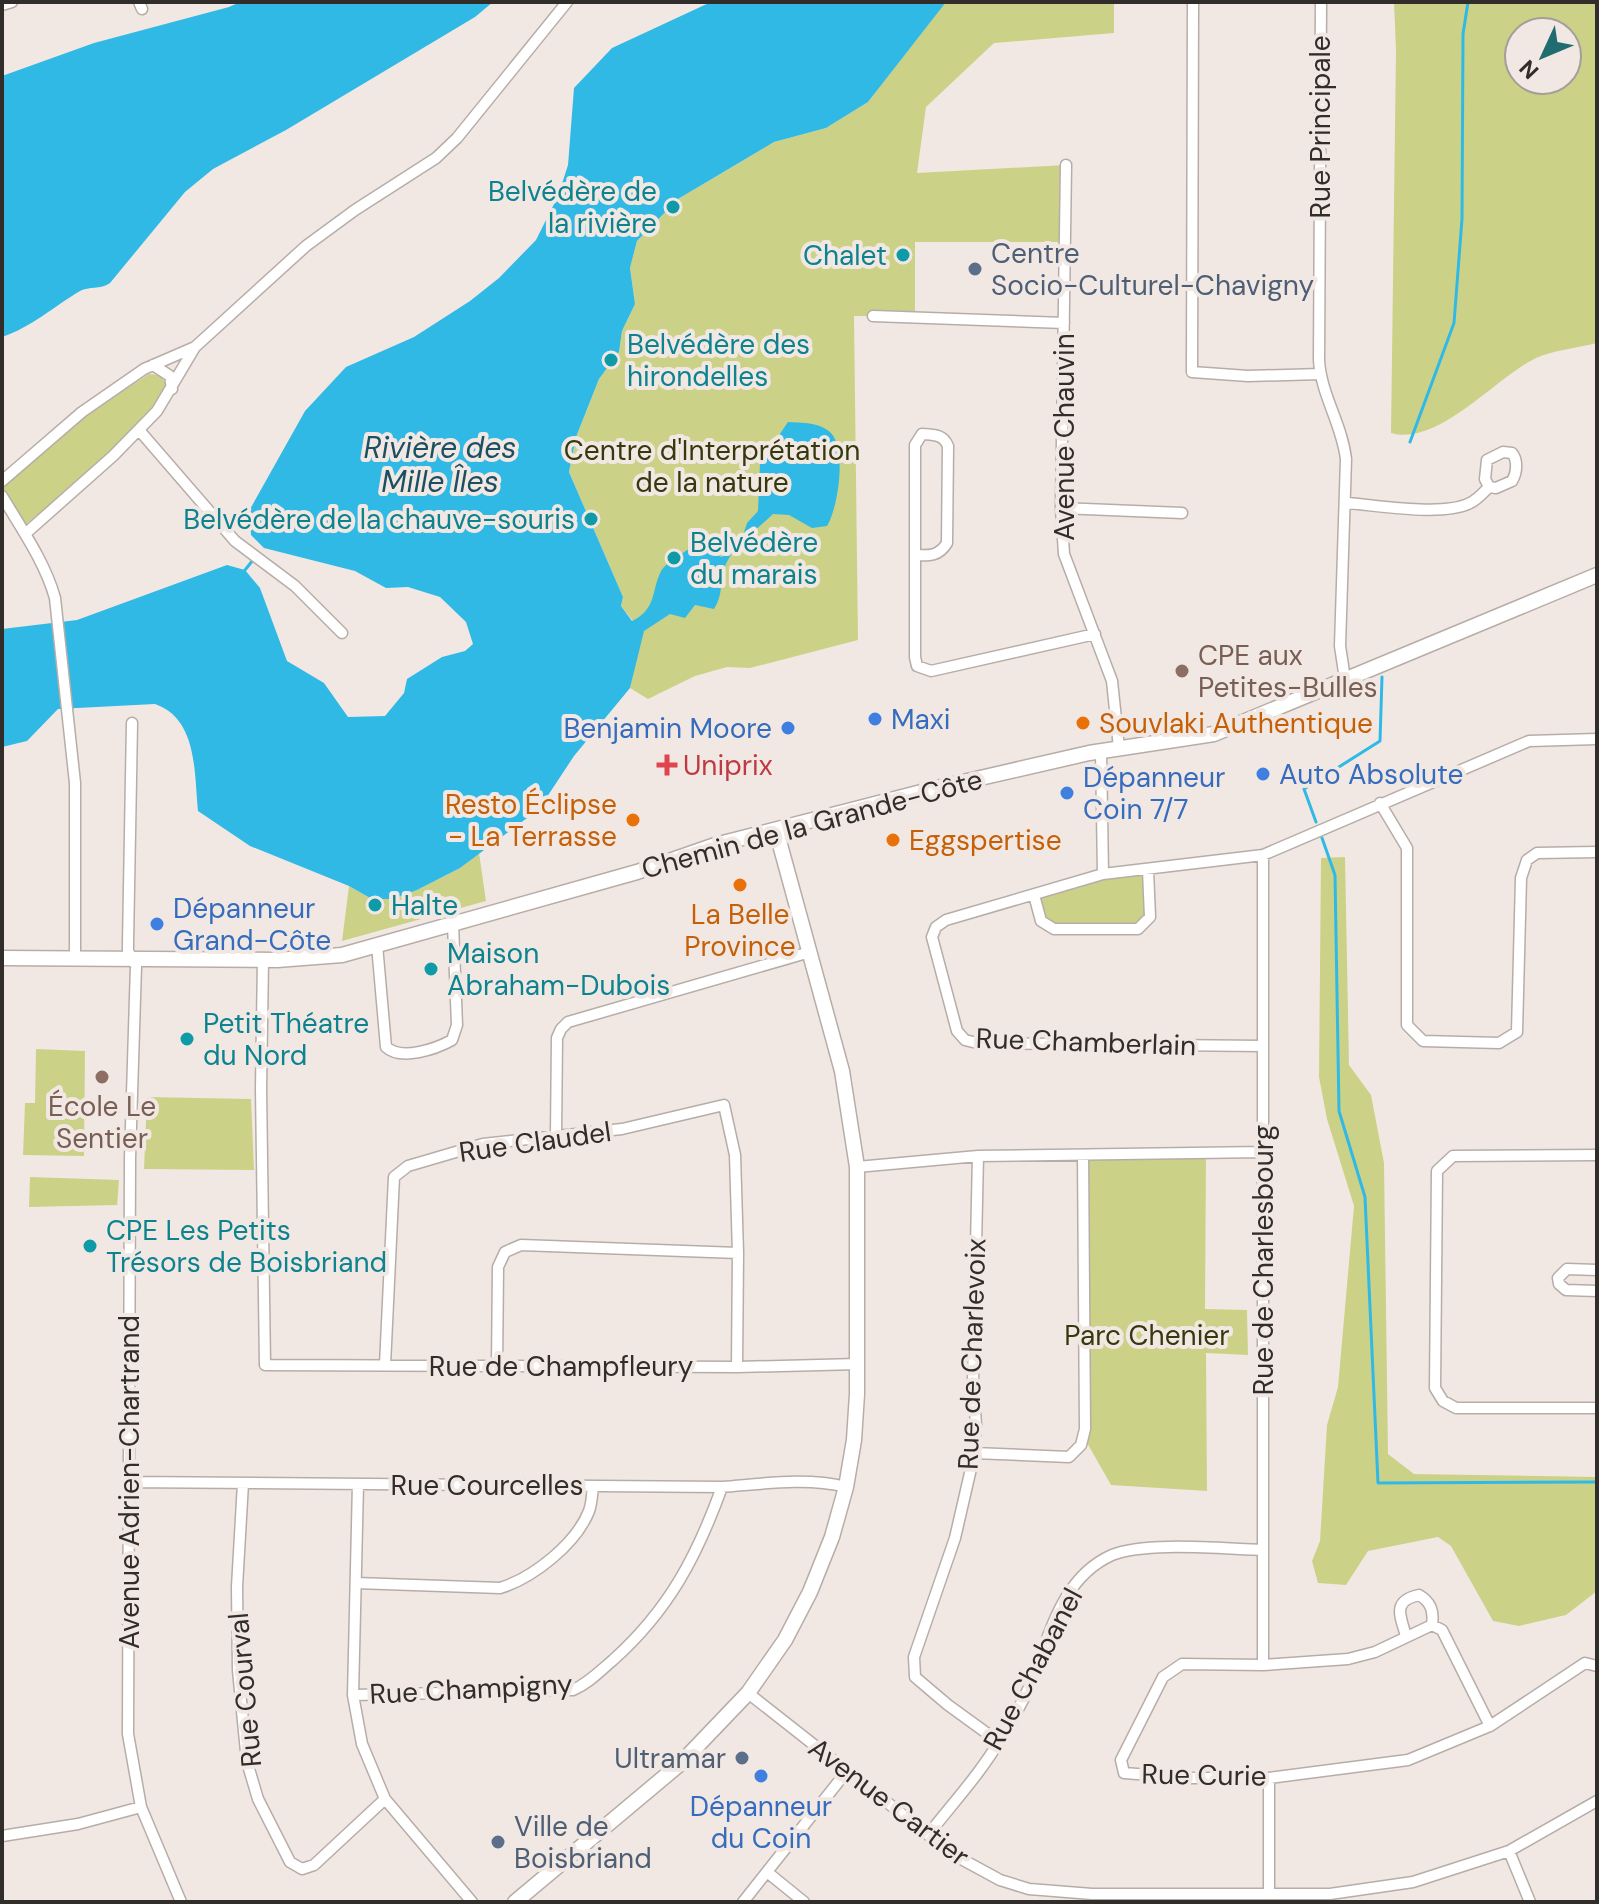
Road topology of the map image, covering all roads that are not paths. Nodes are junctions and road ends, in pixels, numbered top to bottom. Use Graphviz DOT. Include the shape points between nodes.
graph roads {
  1 [pos="12,2"];
  2 [pos="567,2"];
  3 [pos="1193,2"];
  4 [pos="1321,2"];
  5 [pos="2,5"];
  6 [pos="1066,165"];
  7 [pos="873,316"];
  8 [pos="1064,323"];
  9 [pos="195,347"];
  10 [pos="153,365"];
  11 [pos="1320,374"];
  12 [pos="172,389"];
  13 [pos="139,430"];
  14 [pos="2,481"];
  15 [pos="1489,487"];
  16 [pos="2,496"];
  17 [pos="1346,503"];
  18 [pos="1061,508"];
  19 [pos="1182,513"];
  20 [pos="25,534"];
  21 [pos="915,555"];
  22 [pos="1597,575"];
  23 [pos="342,633"];
  24 [pos="1095,634"];
  25 [pos="1345,679"];
  26 [pos="132,723"];
  27 [pos="1597,739"];
  28 [pos="1119,748"];
  29 [pos="1101,751"];
  30 [pos="1380,803"];
  31 [pos="776,830"];
  32 [pos="1597,852"];
  33 [pos="1263,855"];
  34 [pos="1148,870"];
  35 [pos="1103,874"];
  36 [pos="1034,895"];
  37 [pos="453,924"];
  38 [pos="377,945"];
  39 [pos="810,952"];
  40 [pos="2,958"];
  41 [pos="75,958"];
  42 [pos="132,958"];
  43 [pos="263,960"];
  44 [pos="1263,1046"];
  45 [pos="556,1135"];
  46 [pos="1263,1152"];
  47 [pos="1083,1155"];
  48 [pos="1597,1155"];
  49 [pos="978,1156"];
  50 [pos="857,1167"];
  51 [pos="738,1253"];
  52 [pos="1597,1270"];
  53 [pos="1597,1291"];
  54 [pos="858,1364"];
  55 [pos="385,1365"];
  56 [pos="497,1366"];
  57 [pos="737,1367"];
  58 [pos="1597,1408"];
  59 [pos="974,1453"];
  60 [pos="128,1482"];
  61 [pos="243,1483"];
  62 [pos="358,1484"];
  63 [pos="593,1486"];
  64 [pos="722,1487"];
  65 [pos="846,1487"];
  66 [pos="1263,1550"];
  67 [pos="356,1583"];
  68 [pos="1432,1625"];
  69 [pos="1406,1636"];
  70 [pos="1263,1665"];
  71 [pos="1597,1666"];
  72 [pos="748,1693"];
  73 [pos="353,1695"];
  74 [pos="1490,1726"];
  75 [pos="999,1742"];
  76 [pos="847,1771"];
  77 [pos="1269,1778"];
  78 [pos="385,1799"];
  79 [pos="1597,1801"];
  80 [pos="141,1807"];
  81 [pos="928,1835"];
  82 [pos="2,1836"];
  83 [pos="1509,1851"];
  84 [pos="767,1872"];
  85 [pos="1269,1894"];
  86 [pos="1087,1898"];
  87 [pos="181,1902"];
  88 [pos="472,1902"];
  89 [pos="515,1902"];
  90 [pos="743,1902"];
  91 [pos="804,1902"];
  92 [pos="1530,1902"];
  1 -- 5 [label="street"];
  2 -- 9 [label="street" via="436,158 306,246"];
  3 -- 11 [label="street" via="1192,372"];
  4 -- 11 [label="street, Rue Principale"];
  6 -- 8 [label="street, Avenue Chauvin"];
  7 -- 8 [label="street"];
  8 -- 18 [label="street, Avenue Chauvin"];
  9 -- 10 [label="street"];
  9 -- 12 [label="street"];
  10 -- 12 [label="street" via="170,376"];
  10 -- 14 [label="street" via="82,412"];
  11 -- 17 [label="street, Rue Principale" via="1345,453"];
  12 -- 13 [label="street"];
  13 -- 20 [label="street"];
  13 -- 23 [label="street" via="235,541 295,586"];
  15 -- 17 [label="street" via="1472,502 1449,509"];
  16 -- 20 [label="street"];
  17 -- 25 [label="street, Rue Principale" via="1340,646"];
  18 -- 19 [label="street"];
  18 -- 24 [label="street, Avenue Chauvin" via="1064,554"];
  20 -- 41 [label="street" via="50,583 56,614 75,783"];
  21 -- 21 [label="street" via="915,445 922,434 938,435 948,446 947,543 932,556"];
  21 -- 24 [label="street" via="915,659 920,669 931,671"];
  22 -- 25 [label="main road, Chemin de la Grande-Côte"];
  24 -- 28 [label="street, Avenue Chauvin" via="1113,688"];
  25 -- 28 [label="main road, Chemin de la Grande-Côte" via="1211,735"];
  26 -- 42 [label="street, Avenue Adrien-Chartrand"];
  27 -- 30 [label="street, Rue Chamberlain" via="1529,741"];
  28 -- 29 [label="main road, Chemin de la Grande-Côte"];
  29 -- 31 [label="main road, Chemin de la Grande-Côte"];
  29 -- 35 [label="street"];
  30 -- 32 [label="street" via="1407,848 1407,1025 1423,1041 1499,1043 1517,1032 1521,878 1527,860 1537,853"];
  30 -- 33 [label="street, Rue Chamberlain"];
  31 -- 37 [label="main road, Chemin de la Grande-Côte"];
  31 -- 39 [label="main road"];
  33 -- 34 [label="street, Rue Chamberlain"];
  33 -- 44 [label="street, Rue de Charlesbourg"];
  34 -- 35 [label="street, Rue Chamberlain"];
  34 -- 36 [label="street" via="1150,917 1138,929 1054,929 1041,921"];
  35 -- 36 [label="street, Rue Chamberlain"];
  36 -- 44 [label="street, Rue Chamberlain" via="936,927 932,937 957,1031 965,1040"];
  37 -- 38 [label="main road, Chemin de la Grande-Côte"];
  37 -- 38 [label="street" via="457,1031 440,1045 401,1054 386,1047"];
  38 -- 43 [label="main road, Chemin de la Grande-Côte" via="319,958"];
  39 -- 45 [label="street" via="568,1022 557,1038"];
  39 -- 50 [label="main road" via="842,1071"];
  40 -- 41 [label="main road, Chemin de la Grande-Côte"];
  41 -- 42 [label="main road, Chemin de la Grande-Côte"];
  42 -- 43 [label="main road, Chemin de la Grande-Côte"];
  42 -- 60 [label="street, Avenue Adrien-Chartrand" via="136,966"];
  43 -- 55 [label="street, Rue de Champfleury" via="265,1365"];
  44 -- 46 [label="street, Rue de Charlesbourg"];
  45 -- 51 [label="street, Rue Claudel" via="622,1129 724,1105 735,1155"];
  45 -- 55 [label="street, Rue Claudel" via="483,1144 408,1166 394,1177"];
  46 -- 47 [label="street"];
  46 -- 66 [label="street, Rue de Charlesbourg"];
  47 -- 49 [label="street"];
  47 -- 59 [label="street" via="1081,1445 1069,1457"];
  48 -- 58 [label="street" via="1453,1156 1437,1171 1435,1388 1456,1408"];
  49 -- 50 [label="street"];
  49 -- 59 [label="street, Rue de Charlevoix"];
  50 -- 54 [label="main road"];
  51 -- 56 [label="street" via="521,1245 505,1252 498,1267"];
  51 -- 57 [label="street"];
  52 -- 53 [label="street" via="1567,1269 1558,1278 1566,1290"];
  54 -- 57 [label="street, Rue de Champfleury"];
  54 -- 65 [label="main road"];
  55 -- 56 [label="street, Rue de Champfleury"];
  56 -- 57 [label="street, Rue de Champfleury"];
  59 -- 75 [label="street, Rue de Charlevoix" via="955,1538 914,1667 915,1677"];
  60 -- 61 [label="street, Rue Courcelles"];
  60 -- 80 [label="street, Avenue Adrien-Chartrand" via="128,1734"];
  61 -- 62 [label="street, Rue Courcelles"];
  61 -- 78 [label="street, Rue Courval" via="238,1670 247,1762 258,1799 290,1862 302,1869 314,1865"];
  62 -- 63 [label="street, Rue Courcelles"];
  62 -- 67 [label="street"];
  63 -- 64 [label="street, Rue Courcelles"];
  63 -- 67 [label="street" via="581,1526 545,1565 521,1581 500,1588"];
  64 -- 65 [label="street, Rue Courcelles"];
  64 -- 73 [label="street, Rue Champigny" via="686,1572 631,1644 586,1684 573,1690"];
  65 -- 72 [label="main road" via="810,1592"];
  66 -- 70 [label="street, Rue de Charlesbourg"];
  66 -- 75 [label="street, Rue Chabanel" via="1163,1547 1113,1555 1093,1567 1072,1586 1025,1696"];
  67 -- 73 [label="street"];
  68 -- 69 [label="street, Rue Curie"];
  68 -- 69 [label="street" via="1429,1601 1419,1595 1408,1597 1399,1612"];
  68 -- 74 [label="street" via="1442,1630"];
  69 -- 70 [label="street, Rue Curie" via="1348,1659"];
  70 -- 77 [label="street, Rue Curie" via="1182,1664 1163,1677 1121,1760 1124,1773"];
  71 -- 74 [label="street, Rue Curie" via="1585,1663"];
  72 -- 76 [label="street, Avenue Cartier"];
  72 -- 89 [label="main road" via="681,1763"];
  73 -- 78 [label="street" via="362,1744"];
  74 -- 77 [label="street, Rue Curie" via="1408,1760"];
  75 -- 81 [label="street, Rue Chabanel"];
  76 -- 81 [label="street, Avenue Cartier"];
  76 -- 84 [label="street"];
  77 -- 85 [label="street"];
  78 -- 88 [label="street"];
  79 -- 83 [label="street, Avenue Cartier"];
  80 -- 82 [label="street"];
  80 -- 87 [label="street, Avenue Adrien-Chartrand"];
  81 -- 86 [label="street, Avenue Cartier" via="968,1865 1000,1880"];
  83 -- 85 [label="street, Avenue Cartier" via="1413,1882 1330,1894"];
  83 -- 92 [label="street"];
  84 -- 90 [label="street"];
  84 -- 91 [label="street"];
  85 -- 86 [label="street, Avenue Cartier"];
}
